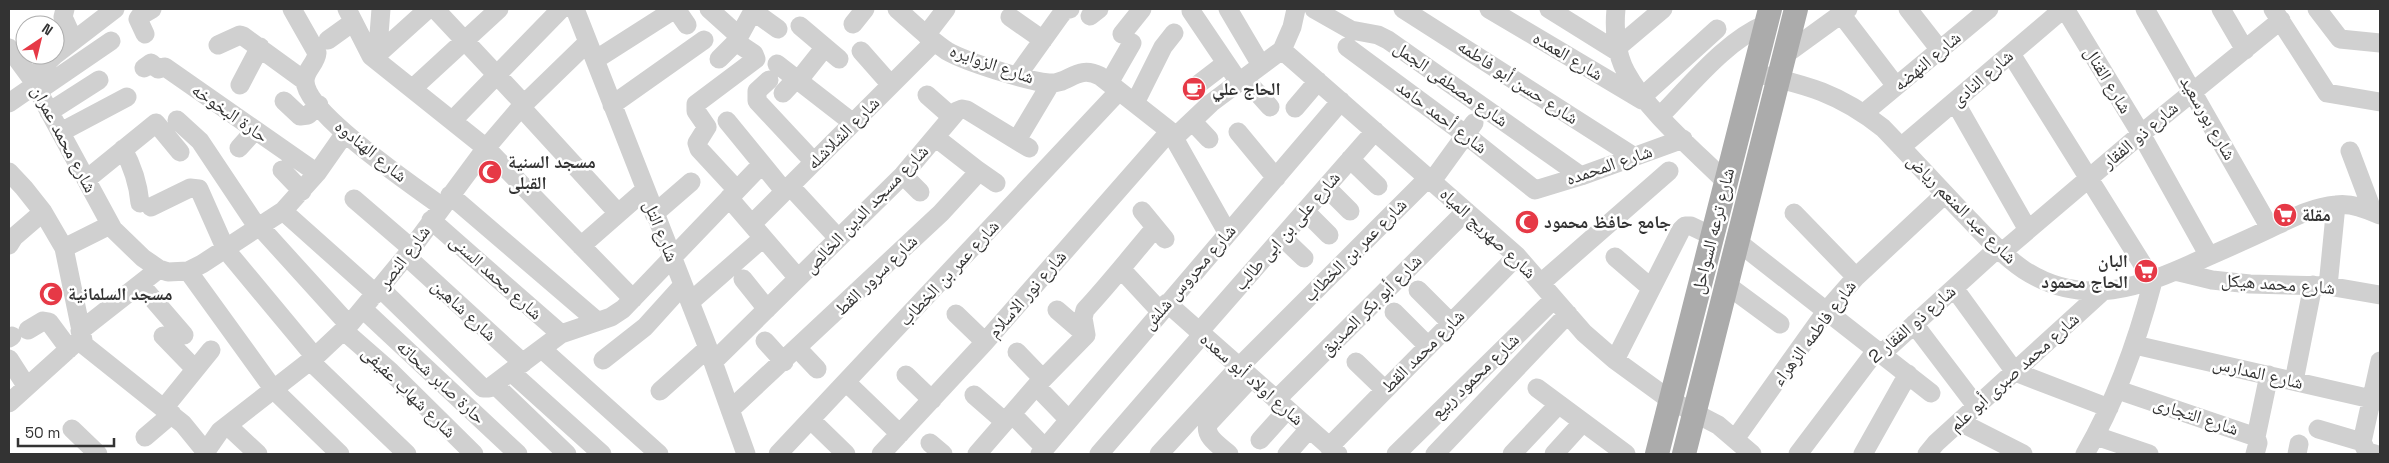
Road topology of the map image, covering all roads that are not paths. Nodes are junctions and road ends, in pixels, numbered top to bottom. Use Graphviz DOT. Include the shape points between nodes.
graph roads {
  1 [pos="64,9"];
  2 [pos="114,9"];
  3 [pos="152,9"];
  4 [pos="292,9"];
  5 [pos="381,9"];
  6 [pos="428,9"];
  7 [pos="435,9"];
  8 [pos="498,9"];
  9 [pos="561,9"];
  10 [pos="575,9"];
  11 [pos="676,9"];
  12 [pos="709,9"];
  13 [pos="865,9"];
  14 [pos="897,9"];
  15 [pos="946,9"];
  16 [pos="1070,9"];
  17 [pos="1142,9"];
  18 [pos="1228,9"];
  19 [pos="1296,9"];
  20 [pos="1314,9"];
  21 [pos="1403,9"];
  22 [pos="1489,9"];
  23 [pos="1550,9"];
  24 [pos="1616,9"];
  25 [pos="1663,9"];
  26 [pos="1796,9"];
  27 [pos="1908,9"];
  28 [pos="2064,9"];
  29 [pos="2145,9"];
  30 [pos="2221,9"];
  31 [pos="2317,9"];
  32 [pos="753,10"];
  33 [pos="1192,11"];
  34 [pos="1844,11"];
  35 [pos="1983,11"];
  36 [pos="350,15"];
  37 [pos="2277,15"];
  38 [pos="1768,16"];
  39 [pos="1010,17"];
  40 [pos="853,24"];
  41 [pos="687,25"];
  42 [pos="800,26"];
  43 [pos="778,28"];
  44 [pos="1717,29"];
  45 [pos="1174,33"];
  46 [pos="145,34"];
  47 [pos="930,38"];
  48 [pos="73,39"];
  49 [pos="737,39"];
  50 [pos="328,40"];
  51 [pos="465,40"];
  52 [pos="704,40"];
  53 [pos="1043,40"];
  54 [pos="111,41"];
  55 [pos="2380,43"];
  56 [pos="218,45"];
  57 [pos="65,46"];
  58 [pos="825,46"];
  59 [pos="260,47"];
  60 [pos="1347,47"];
  61 [pos="9,48"];
  62 [pos="1618,49"];
  63 [pos="1282,50"];
  64 [pos="1940,50"];
  65 [pos="2245,50"];
  66 [pos="591,51"];
  67 [pos="861,51"];
  68 [pos="1786,54"];
  69 [pos="2010,54"];
  70 [pos="377,58"];
  71 [pos="719,59"];
  72 [pos="840,59"];
  73 [pos="1226,63"];
  74 [pos="48,65"];
  75 [pos="1261,66"];
  76 [pos="144,68"];
  77 [pos="1754,73"];
  78 [pos="497,75"];
  79 [pos="1017,76"];
  80 [pos="1780,79"];
  81 [pos="99,80"];
  82 [pos="797,80"];
  83 [pos="1241,80"];
  84 [pos="305,81"];
  85 [pos="1318,81"];
  86 [pos="1051,83"];
  87 [pos="34,85"];
  88 [pos="240,85"];
  89 [pos="891,85"];
  90 [pos="1196,86"];
  91 [pos="1896,86"];
  92 [pos="1114,87"];
  93 [pos="412,89"];
  94 [pos="2194,91"];
  95 [pos="783,93"];
  96 [pos="928,95"];
  97 [pos="127,97"];
  98 [pos="284,101"];
  99 [pos="1341,101"];
  100 [pos="1955,102"];
  101 [pos="2380,102"];
  102 [pos="9,103"];
  103 [pos="1135,103"];
  104 [pos="319,105"];
  105 [pos="522,105"];
  106 [pos="612,105"];
  107 [pos="1650,105"];
  108 [pos="1270,107"];
  109 [pos="1295,108"];
  110 [pos="50,112"];
  111 [pos="1864,113"];
  112 [pos="952,117"];
  113 [pos="178,120"];
  114 [pos="452,121"];
  115 [pos="727,121"];
  116 [pos="862,121"];
  117 [pos="1192,121"];
  118 [pos="1470,129"];
  119 [pos="255,130"];
  120 [pos="1375,131"];
  121 [pos="61,132"];
  122 [pos="1238,132"];
  123 [pos="345,133"];
  124 [pos="1172,134"];
  125 [pos="2141,134"];
  126 [pos="935,138"];
  127 [pos="1209,139"];
  128 [pos="1683,139"];
  129 [pos="1901,147"];
  130 [pos="238,148"];
  131 [pos="486,148"];
  132 [pos="123,149"];
  133 [pos="2350,151"];
  134 [pos="180,152"];
  135 [pos="1633,156"];
  136 [pos="1350,159"];
  137 [pos="814,162"];
  138 [pos="762,164"];
  139 [pos="976,169"];
  140 [pos="282,170"];
  141 [pos="1669,171"];
  142 [pos="9,172"];
  143 [pos="317,173"];
  144 [pos="903,175"];
  145 [pos="1581,176"];
  146 [pos="1276,178"];
  147 [pos="2088,178"];
  148 [pos="87,179"];
  149 [pos="1430,179"];
  150 [pos="691,182"];
  151 [pos="1726,182"];
  152 [pos="996,183"];
  153 [pos="1378,186"];
  154 [pos="1326,187"];
  155 [pos="788,189"];
  156 [pos="644,190"];
  157 [pos="1535,190"];
  158 [pos="302,191"];
  159 [pos="920,192"];
  160 [pos="733,194"];
  161 [pos="1945,194"];
  162 [pos="354,199"];
  163 [pos="2336,205"];
  164 [pos="441,207"];
  165 [pos="1466,210"];
  166 [pos="283,211"];
  167 [pos="1142,211"];
  168 [pos="1305,211"];
  169 [pos="1350,211"];
  170 [pos="43,212"];
  171 [pos="618,213"];
  172 [pos="1794,213"];
  173 [pos="2377,213"];
  174 [pos="654,214"];
  175 [pos="259,228"];
  176 [pos="2270,228"];
  177 [pos="113,229"];
  178 [pos="2028,230"];
  179 [pos="758,231"];
  180 [pos="1227,232"];
  181 [pos="1329,235"];
  182 [pos="1712,236"];
  183 [pos="1282,237"];
  184 [pos="838,238"];
  185 [pos="1738,242"];
  186 [pos="9,245"];
  187 [pos="581,246"];
  188 [pos="64,248"];
  189 [pos="226,250"];
  190 [pos="1999,251"];
  191 [pos="409,252"];
  192 [pos="1517,256"];
  193 [pos="2209,256"];
  194 [pos="1615,257"];
  195 [pos="673,258"];
  196 [pos="1304,258"];
  197 [pos="159,269"];
  198 [pos="1122,270"];
  199 [pos="188,271"];
  200 [pos="2175,271"];
  201 [pos="1856,277"];
  202 [pos="798,278"];
  203 [pos="743,279"];
  204 [pos="2153,281"];
  205 [pos="1541,283"];
  206 [pos="140,284"];
  207 [pos="1727,285"];
  208 [pos="2320,286"];
  209 [pos="1651,288"];
  210 [pos="1954,288"];
  211 [pos="1418,290"];
  212 [pos="378,291"];
  213 [pos="2103,291"];
  214 [pos="686,294"];
  215 [pos="2380,295"];
  216 [pos="632,299"];
  217 [pos="1554,299"];
  218 [pos="1163,307"];
  219 [pos="767,308"];
  220 [pos="363,309"];
  221 [pos="1057,310"];
  222 [pos="1827,310"];
  223 [pos="1394,312"];
  224 [pos="956,314"];
  225 [pos="1568,314"];
  226 [pos="597,321"];
  227 [pos="1451,323"];
  228 [pos="1780,324"];
  229 [pos="1914,324"];
  230 [pos="346,328"];
  231 [pos="1200,333"];
  232 [pos="561,334"];
  233 [pos="16,335"];
  234 [pos="184,335"];
  235 [pos="1086,335"];
  236 [pos="162,336"];
  237 [pos="77,340"];
  238 [pos="765,341"];
  239 [pos="985,342"];
  240 [pos="2135,345"];
  241 [pos="1428,346"];
  242 [pos="798,348"];
  243 [pos="542,349"];
  244 [pos="210,350"];
  245 [pos="1017,352"];
  246 [pos="1881,352"];
  247 [pos="710,355"];
  248 [pos="313,359"];
  249 [pos="9,360"];
  250 [pos="602,360"];
  251 [pos="1615,360"];
  252 [pos="2380,361"];
  253 [pos="784,362"];
  254 [pos="1356,362"];
  255 [pos="517,368"];
  256 [pos="195,369"];
  257 [pos="817,369"];
  258 [pos="1245,372"];
  259 [pos="2016,372"];
  260 [pos="1908,374"];
  261 [pos="906,375"];
  262 [pos="2269,375"];
  263 [pos="2294,381"];
  264 [pos="846,382"];
  265 [pos="1040,382"];
  266 [pos="27,387"];
  267 [pos="490,387"];
  268 [pos="1537,388"];
  269 [pos="274,390"];
  270 [pos="1384,390"];
  271 [pos="2118,390"];
  272 [pos="660,391"];
  273 [pos="1931,393"];
  274 [pos="974,395"];
  275 [pos="932,400"];
  276 [pos="1670,400"];
  277 [pos="2376,400"];
  278 [pos="9,403"];
  279 [pos="1559,404"];
  280 [pos="1282,405"];
  281 [pos="1977,407"];
  282 [pos="2109,408"];
  283 [pos="730,410"];
  284 [pos="168,411"];
  285 [pos="1694,414"];
  286 [pos="1008,418"];
  287 [pos="811,420"];
  288 [pos="1069,420"];
  289 [pos="1583,422"];
  290 [pos="1960,422"];
  291 [pos="228,426"];
  292 [pos="72,429"];
  293 [pos="1309,429"];
  294 [pos="2318,429"];
  295 [pos="2096,436"];
  296 [pos="145,437"];
  297 [pos="1735,439"];
  298 [pos="1260,440"];
  299 [pos="2255,445"];
  300 [pos="893,447"];
  301 [pos="1603,447"];
  302 [pos="2369,448"];
  303 [pos="1333,450"];
  304 [pos="1042,451"];
  305 [pos="205,453"];
  306 [pos="1224,453"];
  307 [pos="98,454"];
  308 [pos="258,454"];
  309 [pos="340,454"];
  310 [pos="407,454"];
  311 [pos="474,454"];
  312 [pos="518,454"];
  313 [pos="567,454"];
  314 [pos="602,454"];
  315 [pos="659,454"];
  316 [pos="746,454"];
  317 [pos="778,454"];
  318 [pos="846,454"];
  319 [pos="977,454"];
  320 [pos="1099,454"];
  321 [pos="1159,454"];
  322 [pos="1287,454"];
  323 [pos="1396,454"];
  324 [pos="1435,454"];
  325 [pos="1512,454"];
  326 [pos="1554,454"];
  327 [pos="1626,454"];
  328 [pos="1657,454"];
  329 [pos="1684,454"];
  330 [pos="1752,454"];
  331 [pos="1798,454"];
  332 [pos="1863,454"];
  333 [pos="1927,454"];
  334 [pos="2023,454"];
  335 [pos="2085,454"];
  336 [pos="2149,454"];
  1 -- 48 [label="street" via="63,17"];
  2 -- 48 [label="street"];
  3 -- 46 [label="street" via="138,19"];
  4 -- 84 [label="street" via="316,53 316,60"];
  5 -- 70 [label="street"];
  6 -- 70 [label="street"];
  7 -- 51 [label="street"];
  8 -- 51 [label="street"];
  9 -- 78 [label="street"];
  10 -- 66 [label="street, شارع التل"];
  11 -- 41 [label="street"];
  11 -- 66 [label="street, شارع النصر"];
  12 -- 49 [label="street"];
  13 -- 40 [label="street"];
  14 -- 47 [label="street, شارع الزوايره"];
  15 -- 47 [label="street, شارع الشلاشله"];
  16 -- 53 [label="street" via="1065,10"];
  17 -- 92 [label="street, شارع عمر بن الخطاب" via="1127,39"];
  18 -- 75 [label="street"];
  19 -- 63 [label="street"];
  20 -- 145 [label="street, شارع مصطفى الجمل" via="1351,30 1388,40"];
  21 -- 135 [label="street, شارع حسن أبو فاطمه"];
  22 -- 107 [label="street, شارع العمده"];
  23 -- 62 [label="street"];
  24 -- 62 [label="street" via="1614,22"];
  25 -- 62 [label="street"];
  26 -- 68 [label="main road, شارع ترعه السواحل"];
  27 -- 64 [label="street"];
  28 -- 69 [label="street, شارع النادى"];
  28 -- 125 [label="street, شارع القنال"];
  29 -- 94 [label="street, شارع بورسعيد"];
  30 -- 65 [label="street"];
  31 -- 55 [label="street" via="2340,39"];
  32 -- 43 [label="street"];
  32 -- 49 [label="street"];
  33 -- 73 [label="street"];
  34 -- 68 [label="street"];
  34 -- 91 [label="street"];
  35 -- 64 [label="street, شارع النهضه"];
  36 -- 50 [label="street"];
  36 -- 70 [label="street" via="366,49"];
  37 -- 65 [label="street, شارع ذو الفقار"];
  37 -- 101 [label="street" via="2327,93"];
  38 -- 77 [label="main road, شارع ترعه السواحل"];
  38 -- 107 [label="street"];
  39 -- 53 [label="street"];
  42 -- 58 [label="street"];
  44 -- 107 [label="street"];
  45 -- 103 [label="street"];
  47 -- 79 [label="street, شارع الزوايره" via="948,52"];
  47 -- 89 [label="street, شارع الشلاشله"];
  48 -- 57 [label="street"];
  49 -- 71 [label="street"];
  49 -- 160 [label="street" via="756,59 696,104 696,111 708,127 697,144 699,149"];
  51 -- 78 [label="street"];
  51 -- 93 [label="street"];
  52 -- 106 [label="street" via="673,72"];
  53 -- 79 [label="street"];
  54 -- 87 [label="street"];
  56 -- 59 [label="street" via="241,35"];
  58 -- 72 [label="street"];
  58 -- 82 [label="street"];
  59 -- 84 [label="street"];
  59 -- 88 [label="street"];
  60 -- 118 [label="street, شارع أحمد حامد"];
  61 -- 87 [label="street, شارع محمد عمران"];
  62 -- 107 [label="street" via="1626,72"];
  63 -- 75 [label="street, شارع نور الاسلام"];
  63 -- 85 [label="street, شارع صهريج المياه"];
  64 -- 91 [label="street, شارع النهضه"];
  65 -- 94 [label="street, شارع ذو الفقار"];
  66 -- 105 [label="street, شارع النصر"];
  66 -- 106 [label="street, شارع التل"];
  67 -- 89 [label="street"];
  68 -- 80 [label="main road, شارع ترعه السواحل"];
  69 -- 100 [label="street, شارع النادى"];
  69 -- 147 [label="street"];
  70 -- 93 [label="street"];
  73 -- 83 [label="street"];
  73 -- 90 [label="street"];
  74 -- 87 [label="street"];
  75 -- 83 [label="street, شارع نور الاسلام"];
  76 -- 119 [label="street, حارة البخوخه" via="151,62 158,68 166,67"];
  77 -- 80 [label="street, شارع عبد المنعم رياض"];
  77 -- 151 [label="main road, شارع ترعه السواحل"];
  78 -- 105 [label="street"];
  78 -- 114 [label="street"];
  79 -- 86 [label="street, شارع الزوايره"];
  80 -- 111 [label="street, شارع عبد المنعم رياض" via="1824,91"];
  80 -- 185 [label="main road, شارع ترعه السواحل"];
  81 -- 110 [label="street"];
  82 -- 95 [label="street"];
  82 -- 116 [label="street"];
  82 -- 137 [label="street" via="773,72 757,91 757,101"];
  83 -- 108 [label="street"];
  83 -- 117 [label="street, شارع نور الاسلام"];
  84 -- 104 [label="street, شارع الهنادوه"];
  85 -- 99 [label="street, شارع صهريج المياه"];
  85 -- 109 [label="street"];
  86 -- 92 [label="street, شارع الزوايره" via="1080,72 1091,72"];
  86 -- 112 [label="street" via="1023,144 967,110 962,109"];
  87 -- 102 [label="street"];
  87 -- 110 [label="street, شارع محمد عمران"];
  89 -- 116 [label="street, شارع الشلاشله"];
  91 -- 111 [label="street, شارع النهضه"];
  92 -- 103 [label="street, شارع الزوايره"];
  92 -- 264 [label="street, شارع عمر بن الخطاب"];
  93 -- 114 [label="street"];
  94 -- 125 [label="street, شارع ذو الفقار"];
  94 -- 176 [label="street, شارع بورسعيد"];
  96 -- 112 [label="street"];
  97 -- 121 [label="street"];
  98 -- 104 [label="street" via="300,116 308,115"];
  99 -- 120 [label="street, شارع صهريج المياه"];
  99 -- 146 [label="street, شارع محروس شلش"];
  100 -- 129 [label="street, شارع النادى"];
  100 -- 178 [label="street"];
  103 -- 124 [label="street, شارع الزوايره"];
  104 -- 123 [label="street, شارع الهنادوه"];
  105 -- 131 [label="street, شارع النصر"];
  105 -- 171 [label="street"];
  106 -- 156 [label="street, شارع التل"];
  107 -- 128 [label="street"];
  110 -- 121 [label="street, شارع محمد عمران"];
  111 -- 129 [label="street, شارع عبد المنعم رياض"];
  112 -- 126 [label="street, شارع مسجد الدين الخالص"];
  113 -- 175 [label="street, شارع شهاب عفيفى" via="200,141"];
  114 -- 131 [label="street"];
  115 -- 138 [label="street"];
  116 -- 137 [label="street, شارع الشلاشله"];
  117 -- 124 [label="street, شارع نور الاسلام"];
  117 -- 127 [label="street"];
  118 -- 149 [label="street, شارع عمر بن الخطاب"];
  118 -- 157 [label="street, شارع أحمد حامد"];
  119 -- 130 [label="street"];
  119 -- 143 [label="street, حارة البخوخه"];
  120 -- 136 [label="street, شارع على بن ابى طالب"];
  120 -- 149 [label="street, شارع صهريج المياه"];
  121 -- 148 [label="street, شارع محمد عمران"];
  122 -- 146 [label="street"];
  123 -- 143 [label="street"];
  123 -- 164 [label="street, شارع الهنادوه"];
  124 -- 180 [label="street"];
  124 -- 239 [label="street, شارع نور الاسلام"];
  125 -- 147 [label="street, شارع ذو الفقار"];
  125 -- 193 [label="street, شارع القنال"];
  126 -- 139 [label="street"];
  126 -- 144 [label="street, شارع مسجد الدين الخالص"];
  128 -- 135 [label="street, شارع المحمده"];
  128 -- 151 [label="street"];
  129 -- 161 [label="street, شارع عبد المنعم رياض"];
  131 -- 164 [label="street, شارع النصر"];
  131 -- 187 [label="street"];
  132 -- 134 [label="street" via="156,123"];
  132 -- 148 [label="street"];
  132 -- 189 [label="street" via="146,205 190,188 199,190"];
  133 -- 173 [label="street"];
  135 -- 145 [label="street, شارع المحمده"];
  136 -- 153 [label="street"];
  136 -- 154 [label="street, شارع على بن ابى طالب"];
  137 -- 155 [label="street, شارع الشلاشله"];
  138 -- 155 [label="street"];
  138 -- 160 [label="street"];
  139 -- 152 [label="street"];
  139 -- 242 [label="street, شارع سرور القط" via="974,177 941,213"];
  140 -- 158 [label="street"];
  141 -- 205 [label="street"];
  142 -- 170 [label="street"];
  143 -- 158 [label="street"];
  144 -- 159 [label="street"];
  144 -- 184 [label="street, شارع مسجد الدين الخالص"];
  145 -- 157 [label="street, شارع المحمده"];
  146 -- 180 [label="street, شارع محروس شلش"];
  147 -- 178 [label="street, شارع ذو الفقار"];
  147 -- 204 [label="street"];
  148 -- 177 [label="street, شارع محمد عمران"];
  149 -- 165 [label="street, شارع صهريج المياه"];
  149 -- 258 [label="street, شارع عمر بن الخطاب"];
  150 -- 174 [label="street"];
  151 -- 182 [label="main road, شارع ترعه السواحل"];
  154 -- 168 [label="street, شارع على بن ابى طالب"];
  154 -- 169 [label="street"];
  155 -- 179 [label="street, شارع الشلاشله"];
  155 -- 184 [label="street"];
  156 -- 171 [label="street"];
  156 -- 174 [label="street, شارع التل"];
  158 -- 166 [label="street"];
  160 -- 179 [label="street"];
  160 -- 195 [label="street"];
  161 -- 190 [label="street, شارع عبد المنعم رياض"];
  161 -- 201 [label="street, شارع فاطمه الزهراء"];
  162 -- 191 [label="street, شارع شاهين"];
  163 -- 173 [label="street, شارع عبد المنعم رياض"];
  163 -- 176 [label="street, شارع عبد المنعم رياض" via="2302,214"];
  163 -- 208 [label="street"];
  164 -- 191 [label="street, شارع النصر"];
  164 -- 226 [label="street"];
  164 -- 232 [label="street, شارع محمد السنى"];
  165 -- 192 [label="street, شارع صهريج المياه"];
  165 -- 280 [label="street, شارع أبو بكر الصديق"];
  166 -- 175 [label="street"];
  166 -- 212 [label="street"];
  167 -- 198 [label="street" via="1160,234 1129,258"];
  168 -- 181 [label="street"];
  168 -- 183 [label="street, شارع على بن ابى طالب"];
  170 -- 186 [label="street"];
  170 -- 188 [label="street"];
  171 -- 187 [label="street"];
  172 -- 201 [label="street"];
  174 -- 195 [label="street, شارع التل"];
  175 -- 189 [label="street"];
  175 -- 230 [label="street, شارع شهاب عفيفى"];
  176 -- 193 [label="street, شارع عبد المنعم رياض"];
  177 -- 188 [label="street"];
  177 -- 197 [label="street"];
  178 -- 190 [label="street, شارع ذو الفقار"];
  179 -- 202 [label="street"];
  179 -- 214 [label="street, شارع الشلاشله"];
  180 -- 218 [label="street, شارع محروس شلش"];
  182 -- 209 [label="street" via="1686,226"];
  182 -- 276 [label="main road, شارع ترعه السواحل"];
  183 -- 196 [label="street"];
  183 -- 231 [label="street, شارع على بن ابى طالب"];
  184 -- 202 [label="street, شارع مسجد الدين الخالص"];
  185 -- 207 [label="main road, شارع ترعه السواحل"];
  185 -- 222 [label="street"];
  187 -- 216 [label="street"];
  188 -- 237 [label="street"];
  189 -- 199 [label="street"];
  189 -- 248 [label="street"];
  190 -- 210 [label="street, شارع ذو الفقار 2"];
  190 -- 213 [label="street, شارع عبد المنعم رياض" via="2025,270 2050,282 2076,289"];
  191 -- 212 [label="street, شارع النصر"];
  191 -- 255 [label="street, شارع شاهين"];
  192 -- 205 [label="street, شارع صهريج المياه"];
  192 -- 227 [label="street, شارع محمد القط"];
  193 -- 200 [label="street, شارع عبد المنعم رياض"];
  194 -- 209 [label="street"];
  195 -- 214 [label="street, شارع التل"];
  195 -- 216 [label="street"];
  197 -- 199 [label="street"];
  197 -- 206 [label="street"];
  198 -- 218 [label="street, شارع اولاد أبو سعده"];
  198 -- 235 [label="street" via="1085,310"];
  199 -- 269 [label="street"];
  200 -- 204 [label="street, شارع عبد المنعم رياض"];
  200 -- 208 [label="street, شارع محمد هيكل" via="2212,280 2250,284"];
  201 -- 222 [label="street, شارع فاطمه الزهراء"];
  202 -- 219 [label="street, شارع مسجد الدين الخالص"];
  203 -- 219 [label="street"];
  204 -- 213 [label="street, شارع عبد المنعم رياض"];
  204 -- 240 [label="street"];
  205 -- 217 [label="street, شارع صهريج المياه"];
  206 -- 234 [label="street"];
  206 -- 237 [label="street"];
  207 -- 228 [label="street"];
  207 -- 285 [label="main road, شارع ترعه السواحل"];
  208 -- 215 [label="street, شارع محمد هيكل"];
  208 -- 263 [label="street" via="2297,324"];
  209 -- 251 [label="street"];
  210 -- 229 [label="street, شارع ذو الفقار 2"];
  210 -- 259 [label="street"];
  211 -- 227 [label="street"];
  212 -- 220 [label="street, شارع النصر"];
  212 -- 267 [label="street"];
  213 -- 259 [label="street, شارع محمد صبرى أبو علم"];
  214 -- 247 [label="street, شارع التل"];
  214 -- 250 [label="street, شارع الشلاشله"];
  216 -- 226 [label="street" via="611,317"];
  217 -- 225 [label="street, شارع صهريج المياه"];
  217 -- 323 [label="street, شارع محمود ربيع"];
  218 -- 231 [label="street, شارع اولاد أبو سعده"];
  218 -- 288 [label="street, شارع محروس شلش"];
  219 -- 247 [label="street, شارع مسجد الدين الخالص"];
  220 -- 230 [label="street, شارع النصر"];
  220 -- 312 [label="street, حارة صابر شحاته"];
  221 -- 235 [label="street"];
  222 -- 246 [label="street"];
  222 -- 297 [label="street, شارع فاطمه الزهراء"];
  223 -- 241 [label="street"];
  224 -- 239 [label="street"];
  225 -- 251 [label="street, شارع صهريج المياه"];
  225 -- 324 [label="street"];
  226 -- 232 [label="street"];
  227 -- 241 [label="street, شارع محمد القط"];
  229 -- 246 [label="street, شارع ذو الفقار 2"];
  229 -- 281 [label="street"];
  230 -- 248 [label="street, شارع النصر"];
  230 -- 311 [label="street, شارع شهاب عفيفى"];
  231 -- 258 [label="street, شارع اولاد أبو سعده"];
  231 -- 320 [label="street, شارع على بن ابى طالب"];
  232 -- 243 [label="street"];
  233 -- 237 [label="street" via="43,321"];
  235 -- 265 [label="street"];
  236 -- 256 [label="street"];
  237 -- 266 [label="street"];
  237 -- 284 [label="street"];
  238 -- 253 [label="street"];
  239 -- 275 [label="street, شارع نور الاسلام"];
  240 -- 262 [label="street, شارع المدارس"];
  240 -- 271 [label="street"];
  241 -- 270 [label="street, شارع محمد القط"];
  242 -- 253 [label="street, شارع سرور القط"];
  242 -- 257 [label="street"];
  243 -- 255 [label="street"];
  243 -- 315 [label="street"];
  244 -- 256 [label="street"];
  245 -- 265 [label="street"];
  246 -- 260 [label="street"];
  246 -- 331 [label="street, شارع ذو الفقار 2" via="1872,356"];
  247 -- 272 [label="street, شارع مسجد الدين الخالص"];
  247 -- 283 [label="street, شارع التل"];
  248 -- 269 [label="street, شارع النصر"];
  248 -- 310 [label="street"];
  249 -- 266 [label="street"];
  251 -- 276 [label="street, شارع صهريج المياه"];
  252 -- 277 [label="street"];
  253 -- 283 [label="street, شارع سرور القط"];
  254 -- 270 [label="street"];
  255 -- 267 [label="street"];
  255 -- 314 [label="street, شارع شاهين"];
  256 -- 284 [label="street"];
  258 -- 280 [label="street, شارع اولاد أبو سعده"];
  258 -- 306 [label="street" via="1206,429"];
  258 -- 321 [label="street, شارع عمر بن الخطاب"];
  259 -- 281 [label="street, شارع محمد صبرى أبو علم"];
  259 -- 282 [label="street"];
  260 -- 273 [label="street"];
  260 -- 332 [label="street"];
  261 -- 275 [label="street"];
  262 -- 263 [label="street, شارع المدارس"];
  262 -- 299 [label="street"];
  263 -- 277 [label="street, شارع المدارس"];
  264 -- 287 [label="street, شارع عمر بن الخطاب"];
  264 -- 300 [label="street"];
  265 -- 286 [label="street"];
  265 -- 288 [label="street"];
  266 -- 278 [label="street"];
  267 -- 313 [label="street"];
  268 -- 279 [label="street"];
  269 -- 291 [label="street, شارع النصر"];
  269 -- 309 [label="street"];
  270 -- 303 [label="street, شارع محمد القط"];
  271 -- 282 [label="street"];
  271 -- 299 [label="street, شارع التجارى"];
  274 -- 286 [label="street"];
  275 -- 300 [label="street, شارع نور الاسلام"];
  276 -- 285 [label="street, شارع صهريج المياه"];
  276 -- 328 [label="main road, شارع ترعه السواحل"];
  277 -- 302 [label="street"];
  279 -- 289 [label="street"];
  279 -- 325 [label="street"];
  280 -- 293 [label="street, شارع اولاد أبو سعده"];
  280 -- 298 [label="street, شارع أبو بكر الصديق"];
  281 -- 290 [label="street, شارع محمد صبرى أبو علم"];
  282 -- 295 [label="street"];
  283 -- 316 [label="street, شارع التل"];
  284 -- 296 [label="street"];
  284 -- 305 [label="street" via="195,437"];
  285 -- 297 [label="street, شارع صهريج المياه" via="1718,425"];
  285 -- 329 [label="main road, شارع ترعه السواحل"];
  286 -- 304 [label="street"];
  286 -- 319 [label="street"];
  287 -- 317 [label="street, شارع عمر بن الخطاب"];
  287 -- 318 [label="street"];
  288 -- 304 [label="street, شارع محروس شلش"];
  289 -- 301 [label="street"];
  289 -- 326 [label="street"];
  290 -- 333 [label="street, شارع محمد صبرى أبو علم"];
  290 -- 334 [label="street"];
  291 -- 305 [label="street, شارع النصر" via="220,431"];
  291 -- 308 [label="street"];
  292 -- 307 [label="street"];
  293 -- 303 [label="street, شارع اولاد أبو سعده"];
  293 -- 322 [label="street"];
  294 -- 302 [label="street"];
  295 -- 335 [label="street"];
  295 -- 336 [label="street"];
  297 -- 330 [label="street, شارع صهريج المياه"];
  301 -- 327 [label="street"];
}
